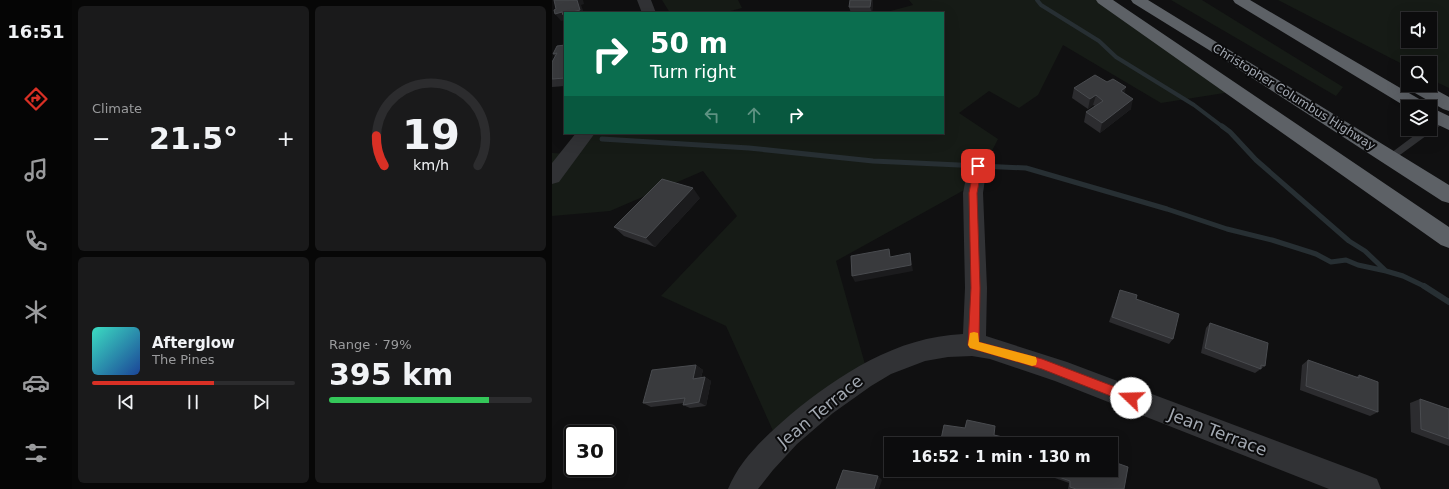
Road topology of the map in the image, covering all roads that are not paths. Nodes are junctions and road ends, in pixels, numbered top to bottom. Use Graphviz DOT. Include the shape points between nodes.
graph roads {
  1 [pos="644,0"];
  2 [pos="1103,0"];
  3 [pos="1138,0"];
  4 [pos="1240,0"];
  5 [pos="1263,0"];
  6 [pos="649,12"];
  7 [pos="1401,77"];
  8 [pos="1421,92"];
  9 [pos="1408,100"];
  10 [pos="1444,113"];
  11 [pos="585,134"];
  12 [pos="552,151"];
  13 [pos="572,151"];
  14 [pos="1390,158"];
  15 [pos="978,167"];
  16 [pos="552,177"];
  17 [pos="1449,195"];
  18 [pos="1449,239"];
  19 [pos="974,345"];
  20 [pos="742,489"];
  21 [pos="1366,489"];
  1 -- 6 [label="street"];
  2 -- 18 [label="highway"];
  3 -- 14 [label="highway, Christopher Columbus Highway"];
  4 -- 9 [label="highway"];
  5 -- 7 [label="highway"];
  8 -- 10 [label="highway"];
  10 -- 14 [label="lane"];
  11 -- 13 [label="street"];
  12 -- 13 [label="street"];
  13 -- 16 [label="street"];
  14 -- 17 [label="highway, Christopher Columbus Highway"];
  15 -- 19 [label="street" via="973,193 976,288"];
  19 -- 20 [label="street, Jean Terrace" via="923,350 866,373 834,394 782,439 763,459"];
  19 -- 21 [label="street, Jean Terrace" via="1042,364"];
}
